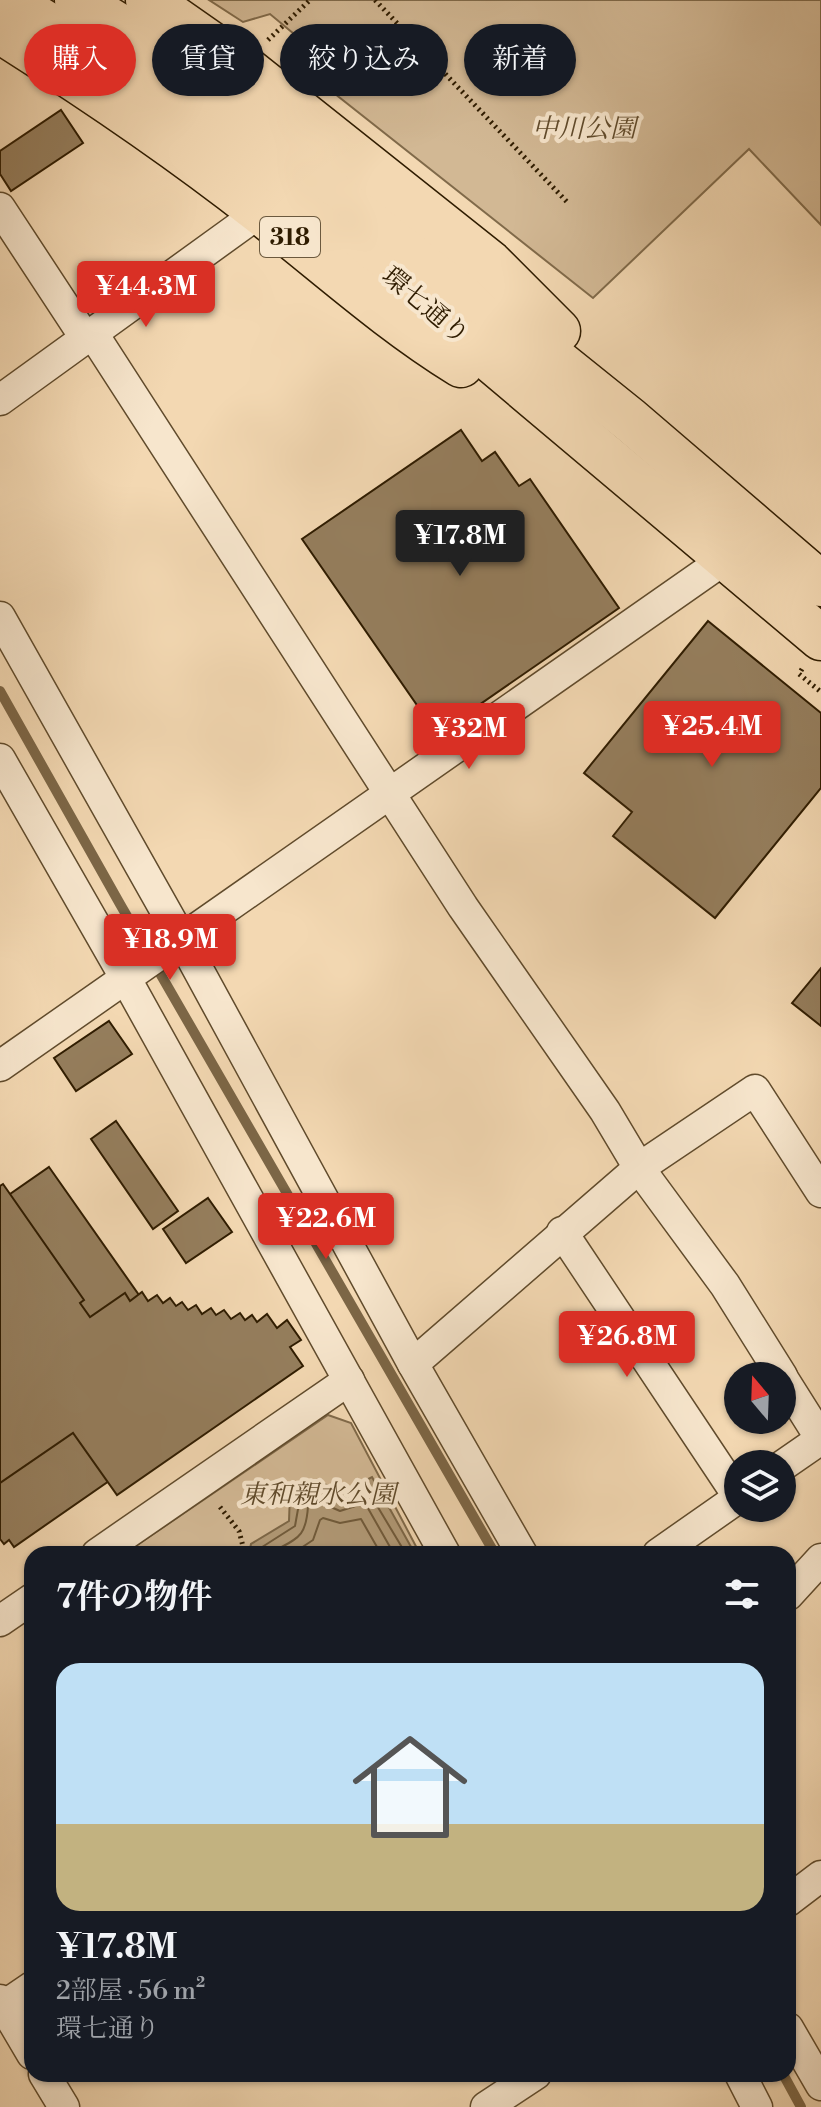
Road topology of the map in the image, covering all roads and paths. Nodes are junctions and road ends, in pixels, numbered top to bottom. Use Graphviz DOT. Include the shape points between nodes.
graph roads {
  1 [pos="8,0"];
  2 [pos="77,0"];
  3 [pos="148,0"];
  4 [pos="310,0"];
  5 [pos="375,0"];
  6 [pos="182,24"];
  7 [pos="0,31"];
  8 [pos="264,43"];
  9 [pos="264,83"];
  10 [pos="568,203"];
  11 [pos="0,208"];
  12 [pos="260,212"];
  13 [pos="378,240"];
  14 [pos="90,336"];
  15 [pos="0,400"];
  16 [pos="630,420"];
  17 [pos="584,437"];
  18 [pos="725,559"];
  19 [pos="821,584"];
  20 [pos="0,617"];
  21 [pos="821,638"];
  22 [pos="799,674"];
  23 [pos="821,692"];
  24 [pos="0,759"];
  25 [pos="391,792"];
  26 [pos="182,940"];
  27 [pos="126,979"];
  28 [pos="0,1066"];
  29 [pos="639,1168"];
  30 [pos="821,1192"];
  31 [pos="562,1232"];
  32 [pos="773,1362"];
  33 [pos="413,1364"];
  34 [pos="349,1380"];
  35 [pos="796,1399"];
  36 [pos="821,1439"];
  37 [pos="796,1456"];
  38 [pos="724,1476"];
  39 [pos="217,1503"];
  40 [pos="724,1507"];
  41 [pos="109,1546"];
  42 [pos="243,1546"];
  43 [pos="441,1546"];
  44 [pos="517,1546"];
  45 [pos="669,1546"];
  46 [pos="821,1559"];
  47 [pos="796,1586"];
  48 [pos="24,1604"];
  49 [pos="0,1621"];
  50 [pos="821,1876"];
  51 [pos="796,1895"];
  52 [pos="24,1991"];
  53 [pos="2,2003"];
  54 [pos="24,2040"];
  55 [pos="796,2042"];
  56 [pos="49,2082"];
  57 [pos="524,2082"];
  58 [pos="744,2082"];
  59 [pos="821,2085"];
  60 [pos="64,2107"];
  61 [pos="486,2107"];
  62 [pos="757,2107"];
  1 -- 13 [label="main road, 環七通り / 318" via="108,62 281,186"];
  2 -- 13 [label="main road, 環七通り / 318" via="223,97"];
  3 -- 6 [label="main road, 318"];
  4 -- 8 [label="path"];
  5 -- 10 [label="path"];
  7 -- 12 [label="main road, 318" via="156,134"];
  9 -- 16 [label="main road, 318" via="490,263 575,350"];
  11 -- 14 [label="street"];
  12 -- 14 [label="street"];
  12 -- 17 [label="main road, 318" via="421,340"];
  13 -- 16 [label="main road, 環七通り / 318"];
  13 -- 17 [label="main road, 環七通り / 318"];
  14 -- 15 [label="street"];
  14 -- 25 [label="street"];
  16 -- 19 [label="main road, 環七通り / 318"];
  17 -- 18 [label="main road, 環七通り / 318"];
  18 -- 21 [label="main road, 環七通り / 318"];
  18 -- 25 [label="street"];
  20 -- 26 [label="street"];
  22 -- 23 [label="path"];
  24 -- 27 [label="street"];
  25 -- 26 [label="street"];
  25 -- 29 [label="street"];
  26 -- 27 [label="street"];
  26 -- 33 [label="street"];
  27 -- 28 [label="street"];
  27 -- 34 [label="street"];
  29 -- 30 [label="street" via="755,1090"];
  29 -- 31 [label="street"];
  29 -- 32 [label="street" via="725,1285"];
  31 -- 33 [label="street"];
  31 -- 38 [label="street"];
  33 -- 44 [label="street"];
  34 -- 41 [label="street"];
  34 -- 43 [label="street"];
  35 -- 36 [label="street"];
  36 -- 37 [label="street"];
  39 -- 42 [label="path" via="239,1531"];
  40 -- 45 [label="street"];
  46 -- 47 [label="street"];
  48 -- 49 [label="street"];
  50 -- 51 [label="street"];
  52 -- 53 [label="street"];
  53 -- 54 [label="street"];
  55 -- 59 [label="street"];
  56 -- 60 [label="street"];
  57 -- 61 [label="street"];
  58 -- 62 [label="street"];
}
